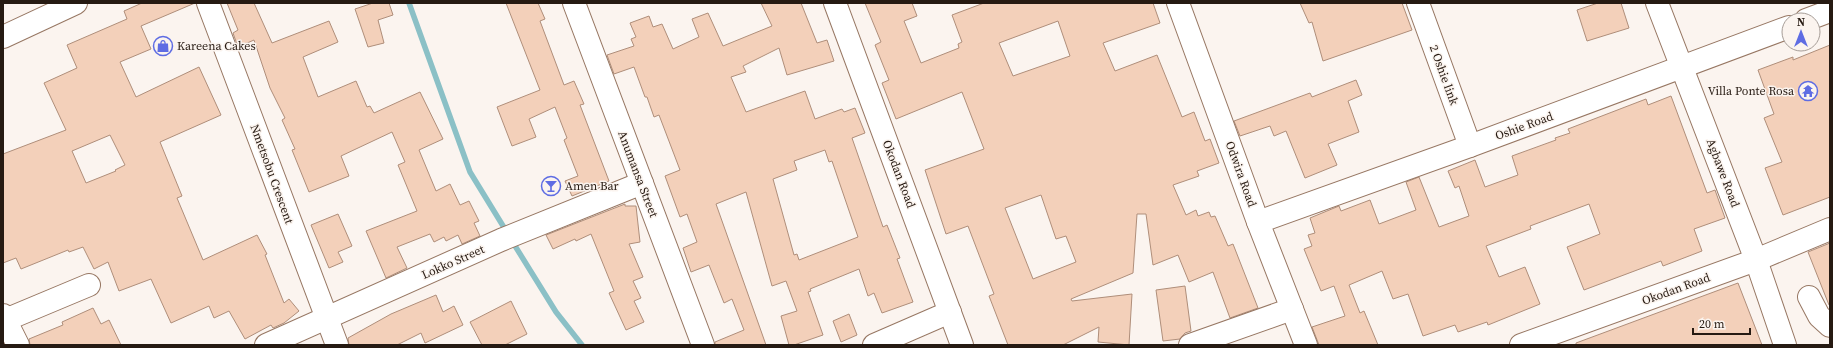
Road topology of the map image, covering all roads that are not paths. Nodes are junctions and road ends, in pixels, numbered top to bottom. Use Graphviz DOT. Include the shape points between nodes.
graph roads {
  1 [pos="76,3"];
  2 [pos="208,3"];
  3 [pos="574,3"];
  4 [pos="835,3"];
  5 [pos="1178,3"];
  6 [pos="1418,3"];
  7 [pos="1657,3"];
  8 [pos="1781,30"];
  9 [pos="3,37"];
  10 [pos="1682,68"];
  11 [pos="1470,146"];
  12 [pos="642,184"];
  13 [pos="1258,222"];
  14 [pos="1830,229"];
  15 [pos="1756,260"];
  16 [pos="89,285"];
  17 [pos="1809,297"];
  18 [pos="1292,309"];
  19 [pos="950,312"];
  20 [pos="4,319"];
  21 [pos="326,319"];
  22 [pos="1830,326"];
  23 [pos="18,345"];
  24 [pos="266,345"];
  25 [pos="337,345"];
  26 [pos="702,345"];
  27 [pos="874,345"];
  28 [pos="962,345"];
  29 [pos="1190,345"];
  30 [pos="1306,345"];
  31 [pos="1521,345"];
  32 [pos="1785,345"];
  1 -- 9 [label="street"];
  2 -- 21 [label="street, Nmetsobu Crescent"];
  3 -- 12 [label="street, Anumansa Street"];
  4 -- 19 [label="street, Okodan Road"];
  5 -- 13 [label="street, Odwira Road"];
  6 -- 11 [label="street, 2 Oshie link"];
  7 -- 10 [label="street, Agbawe Road"];
  8 -- 10 [label="street, Oshie Road"];
  10 -- 11 [label="street, Oshie Road"];
  10 -- 15 [label="street, Agbawe Road"];
  11 -- 13 [label="street, Oshie Road"];
  12 -- 21 [label="street, Lokko Street" via="501,240"];
  12 -- 26 [label="street, Anumansa Street"];
  13 -- 18 [label="street, Odwira Road"];
  14 -- 15 [label="street, Okodan Road"];
  15 -- 31 [label="street, Okodan Road"];
  15 -- 32 [label="street, Agbawe Road"];
  16 -- 20 [label="street"];
  17 -- 22 [label="street" via="1819,316"];
  18 -- 29 [label="street"];
  18 -- 30 [label="street, Odwira Road"];
  19 -- 27 [label="street"];
  19 -- 28 [label="street, Okodan Road"];
  20 -- 23 [label="street"];
  21 -- 24 [label="street, Lokko Street"];
  21 -- 25 [label="street, Nmetsobu Crescent"];
}
